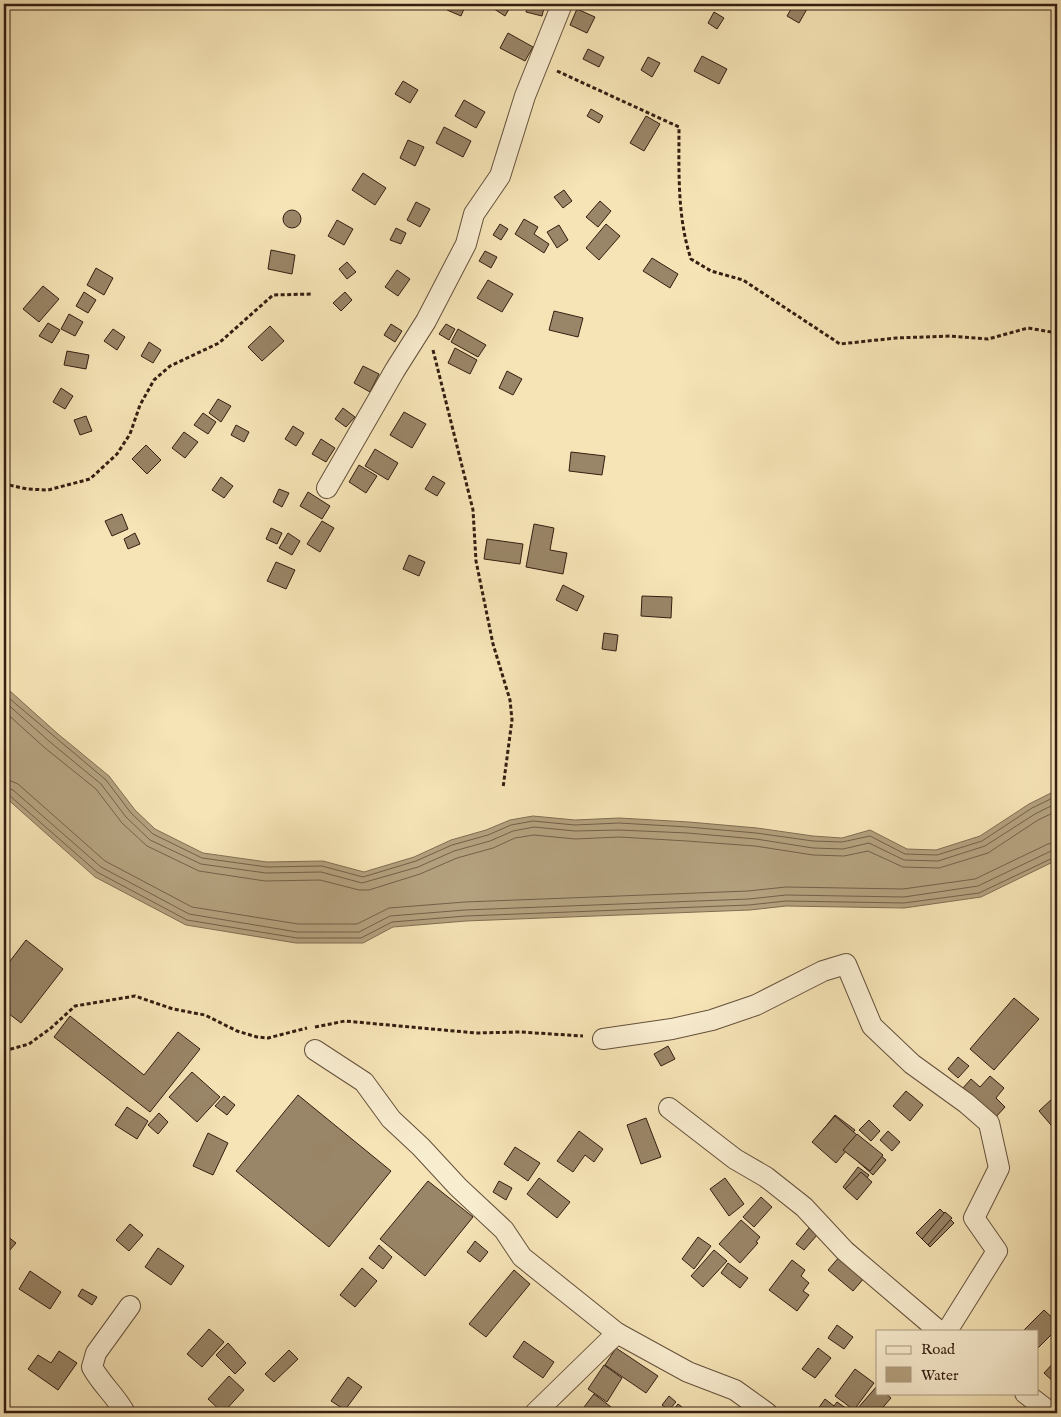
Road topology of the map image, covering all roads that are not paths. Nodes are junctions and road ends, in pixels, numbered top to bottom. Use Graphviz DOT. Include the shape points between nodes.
graph roads {
  1 [pos="562,4"];
  2 [pos="327,488"];
  3 [pos="603,1039"];
  4 [pos="315,1050"];
  5 [pos="669,1108"];
  6 [pos="130,1306"];
  7 [pos="938,1330"];
  8 [pos="947,1330"];
  9 [pos="617,1333"];
  10 [pos="1025,1394"];
  11 [pos="125,1413"];
  12 [pos="534,1413"];
  13 [pos="767,1413"];
  14 [pos="1051,1413"];
  1 -- 2 [label="street" via="525,96 500,176 474,214 466,244 426,320"];
  3 -- 8 [label="street" via="712,1020 756,1005 823,970 846,964 872,1026 912,1064 966,1102 990,1124 998,1168 974,1218 998,1251"];
  4 -- 9 [label="street" via="364,1082 391,1119 504,1230 522,1257"];
  5 -- 7 [label="street" via="804,1207 845,1251"];
  6 -- 11 [label="street" via="96,1353 92,1367"];
  9 -- 12 [label="street"];
  9 -- 13 [label="street" via="688,1372 735,1390"];
  10 -- 14 [label="street"];
}
